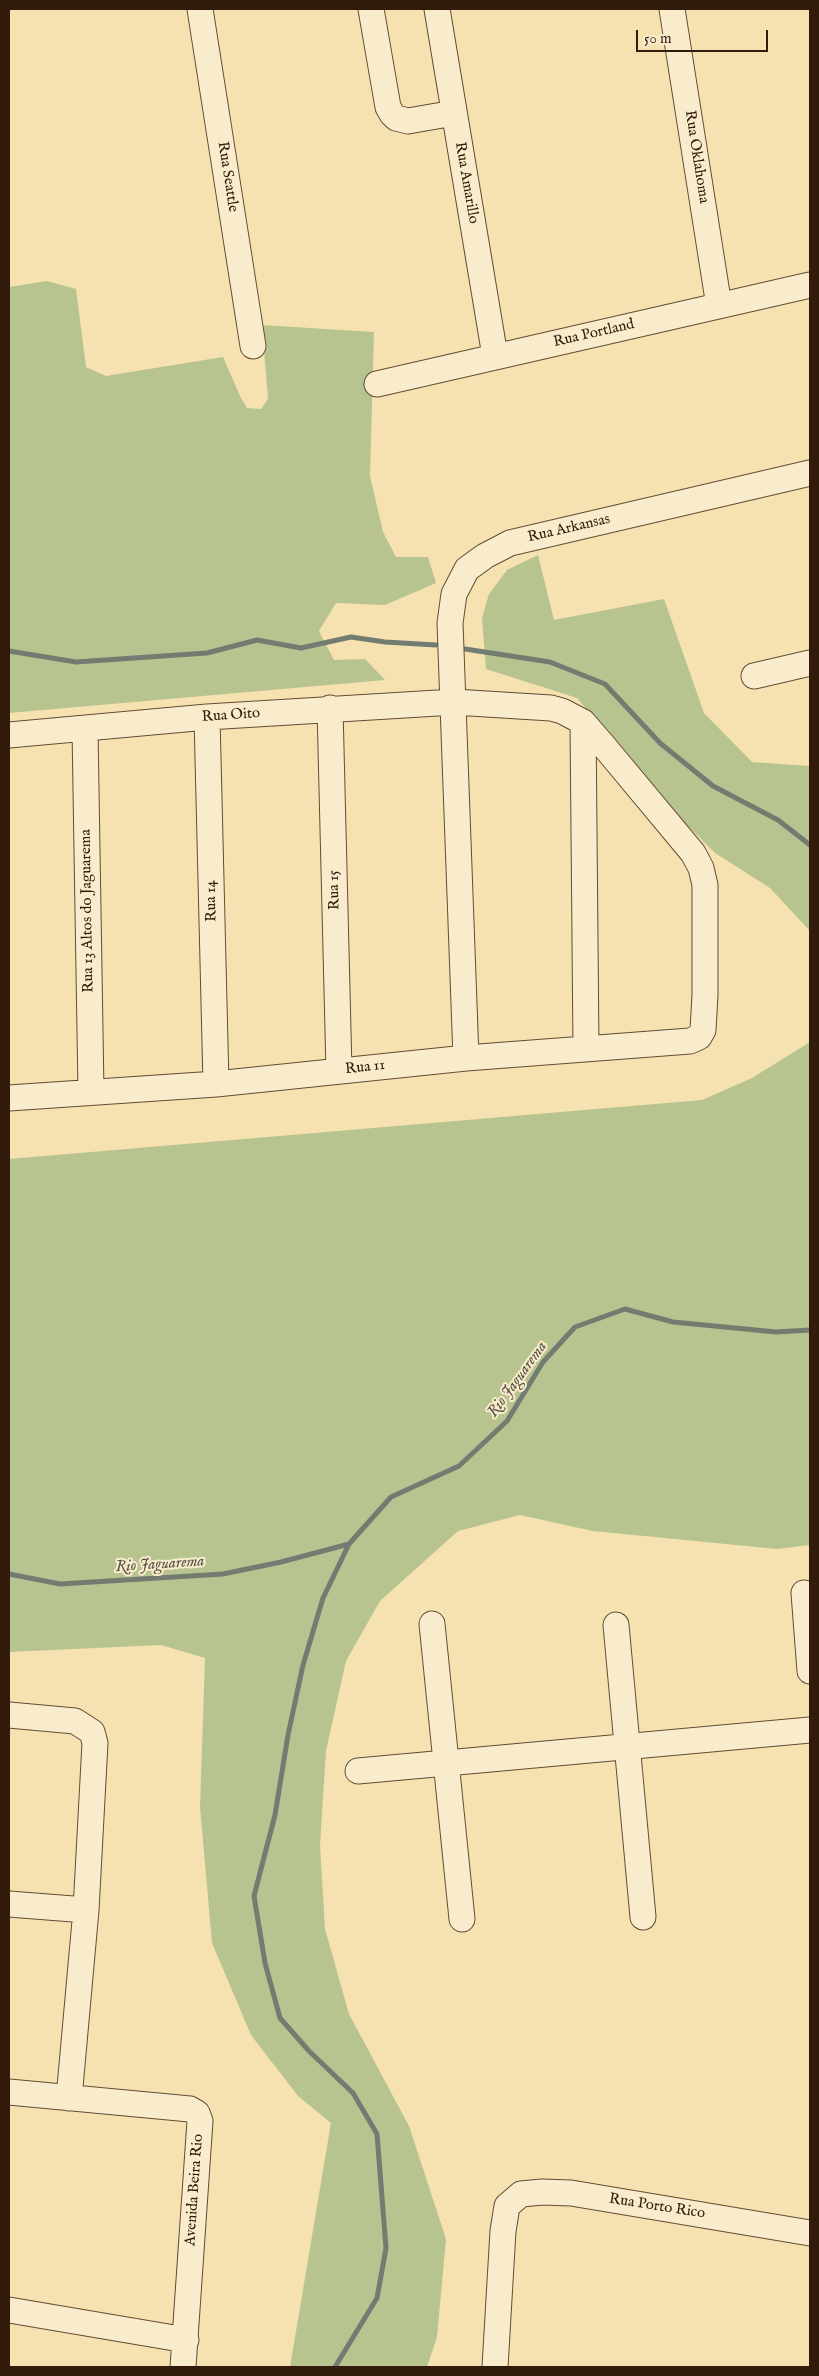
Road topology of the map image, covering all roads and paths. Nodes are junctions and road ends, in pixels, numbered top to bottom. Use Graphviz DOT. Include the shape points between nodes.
graph roads {
  1 [pos="200,9"];
  2 [pos="371,9"];
  3 [pos="437,9"];
  4 [pos="672,9"];
  5 [pos="454,113"];
  6 [pos="810,285"];
  7 [pos="719,306"];
  8 [pos="253,346"];
  9 [pos="496,356"];
  10 [pos="377,384"];
  11 [pos="810,474"];
  12 [pos="810,663"];
  13 [pos="754,676"];
  14 [pos="454,702"];
  15 [pos="330,708"];
  16 [pos="207,717"];
  17 [pos="583,722"];
  18 [pos="85,729"];
  19 [pos="9,736"];
  20 [pos="586,1049"];
  21 [pos="466,1058"];
  22 [pos="339,1071"];
  23 [pos="216,1084"];
  24 [pos="91,1092"];
  25 [pos="9,1098"];
  26 [pos="804,1593"];
  27 [pos="432,1624"];
  28 [pos="616,1625"];
  29 [pos="810,1671"];
  30 [pos="9,1715"];
  31 [pos="810,1730"];
  32 [pos="627,1747"];
  33 [pos="446,1763"];
  34 [pos="358,1772"];
  35 [pos="9,1904"];
  36 [pos="86,1910"];
  37 [pos="642,1917"];
  38 [pos="462,1919"];
  39 [pos="9,2092"];
  40 [pos="69,2098"];
  41 [pos="810,2233"];
  42 [pos="9,2310"];
  43 [pos="186,2340"];
  44 [pos="183,2367"];
  45 [pos="500,2367"];
  1 -- 8 [label="street, Rua Seattle"];
  2 -- 5 [label="street" via="388,107 392,114 408,121"];
  3 -- 5 [label="street, Rua Amarillo"];
  4 -- 7 [label="street, Rua Oklahoma"];
  5 -- 9 [label="street, Rua Amarillo"];
  6 -- 7 [label="street, Rua Portland"];
  7 -- 9 [label="street, Rua Portland"];
  9 -- 10 [label="street, Rua Portland"];
  11 -- 14 [label="street, Rua Arkansas" via="558,530 510,543 485,556 467,569 454,594 450,623"];
  12 -- 13 [label="street"];
  14 -- 15 [label="street, Rua Oito"];
  14 -- 17 [label="street, Rua Oito" via="551,708"];
  14 -- 21 [label="street, Rua Arkansas"];
  15 -- 16 [label="street, Rua Oito"];
  15 -- 22 [label="street, Rua 15"];
  16 -- 18 [label="street, Rua Oito"];
  16 -- 23 [label="street, Rua 14"];
  17 -- 20 [label="street"];
  17 -- 20 [label="street, Rua 11" via="693,852 705,885 705,1017 699,1037 690,1041"];
  18 -- 19 [label="street, Rua Oito"];
  18 -- 24 [label="street, Rua 13 Altos do Jaguarema"];
  20 -- 21 [label="street, Rua 11"];
  21 -- 22 [label="street, Rua 11"];
  22 -- 23 [label="street, Rua 11"];
  23 -- 24 [label="street, Rua 11"];
  24 -- 25 [label="street, Rua 11"];
  26 -- 29 [label="street"];
  27 -- 33 [label="street"];
  28 -- 32 [label="street"];
  30 -- 36 [label="street" via="75,1721 92,1732 96,1764"];
  31 -- 32 [label="street"];
  32 -- 33 [label="street"];
  32 -- 37 [label="street"];
  33 -- 34 [label="street"];
  33 -- 38 [label="street"];
  35 -- 36 [label="street"];
  36 -- 40 [label="street"];
  39 -- 40 [label="street"];
  40 -- 43 [label="street, Avenida Beira Rio" via="190,2109 197,2113 200,2121"];
  41 -- 45 [label="street, Rua Porto Rico" via="571,2193 521,2194 508,2206 503,2231"];
  42 -- 43 [label="street"];
  43 -- 44 [label="street, Avenida Beira Rio"];
}
